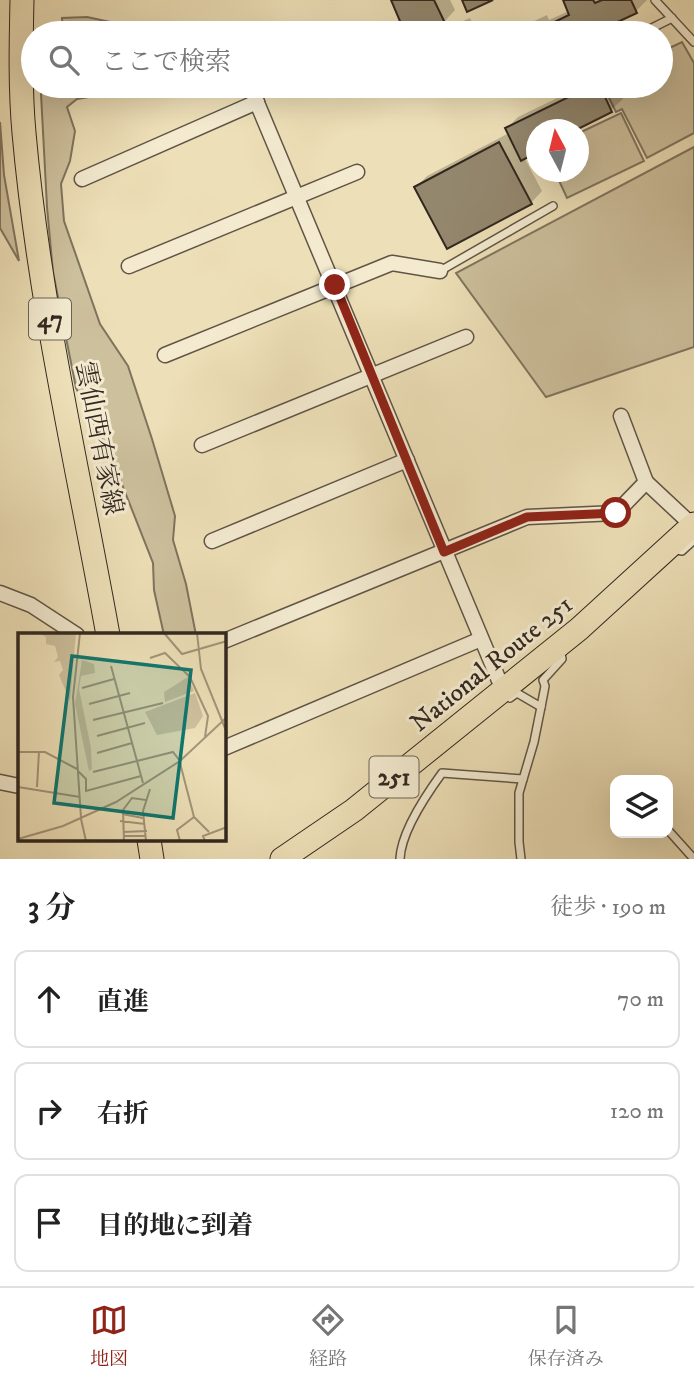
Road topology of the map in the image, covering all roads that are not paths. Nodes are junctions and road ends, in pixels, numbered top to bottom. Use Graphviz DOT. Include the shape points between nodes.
graph roads {
  1 [pos="22,0"];
  2 [pos="655,0"];
  3 [pos="673,18"];
  4 [pos="22,21"];
  5 [pos="667,21"];
  6 [pos="694,42"];
  7 [pos="23,98"];
  8 [pos="255,98"];
  9 [pos="257,102"];
  10 [pos="357,172"];
  11 [pos="82,179"];
  12 [pos="297,197"];
  13 [pos="553,206"];
  14 [pos="129,266"];
  15 [pos="440,271"];
  16 [pos="335,285"];
  17 [pos="466,337"];
  18 [pos="165,355"];
  19 [pos="372,375"];
  20 [pos="621,416"];
  21 [pos="202,445"];
  22 [pos="407,460"];
  23 [pos="646,482"];
  24 [pos="694,530"];
  25 [pos="212,541"];
  26 [pos="444,552"];
  27 [pos="0,593"];
  28 [pos="74,633"];
  29 [pos="108,633"];
  30 [pos="481,639"];
  31 [pos="226,641"];
  32 [pos="559,645"];
  33 [pos="495,703"];
  34 [pos="541,707"];
  35 [pos="226,747"];
  36 [pos="523,779"];
  37 [pos="0,782"];
  38 [pos="18,786"];
  39 [pos="673,836"];
  40 [pos="282,859"];
  41 [pos="400,859"];
  42 [pos="521,859"];
  43 [pos="694,859"];
  1 -- 4 [label="main road, 雲仙西有家線 / 47"];
  2 -- 3 [label="lane"];
  3 -- 5 [label="lane"];
  3 -- 6 [label="lane"];
  7 -- 29 [label="main road, 雲仙西有家線 / 47" via="36,235"];
  8 -- 9 [label="street"];
  9 -- 11 [label="street"];
  9 -- 12 [label="street"];
  10 -- 12 [label="street"];
  12 -- 14 [label="street"];
  12 -- 16 [label="street"];
  13 -- 15 [label="lane"];
  15 -- 16 [label="street" via="392,264"];
  16 -- 18 [label="street"];
  16 -- 19 [label="street"];
  17 -- 19 [label="street"];
  19 -- 21 [label="street"];
  19 -- 22 [label="street"];
  20 -- 23 [label="street"];
  22 -- 25 [label="street"];
  22 -- 26 [label="street"];
  23 -- 24 [label="street"];
  23 -- 26 [label="street" via="616,513 527,517"];
  24 -- 32 [label="main road, National Route 251 / 251"];
  26 -- 30 [label="street"];
  26 -- 31 [label="street"];
  27 -- 28 [label="street" via="31,605"];
  30 -- 33 [label="street"];
  30 -- 35 [label="street"];
  32 -- 33 [label="main road, National Route 251 / 251"];
  32 -- 34 [label="lane" via="562,659 543,680"];
  33 -- 34 [label="lane" via="517,693"];
  33 -- 40 [label="main road, National Route 251 / 251"];
  34 -- 36 [label="lane"];
  36 -- 41 [label="lane" via="442,773 427,793 401,847"];
  36 -- 42 [label="lane" via="519,793"];
  37 -- 38 [label="street"];
  39 -- 43 [label="lane"];
}
